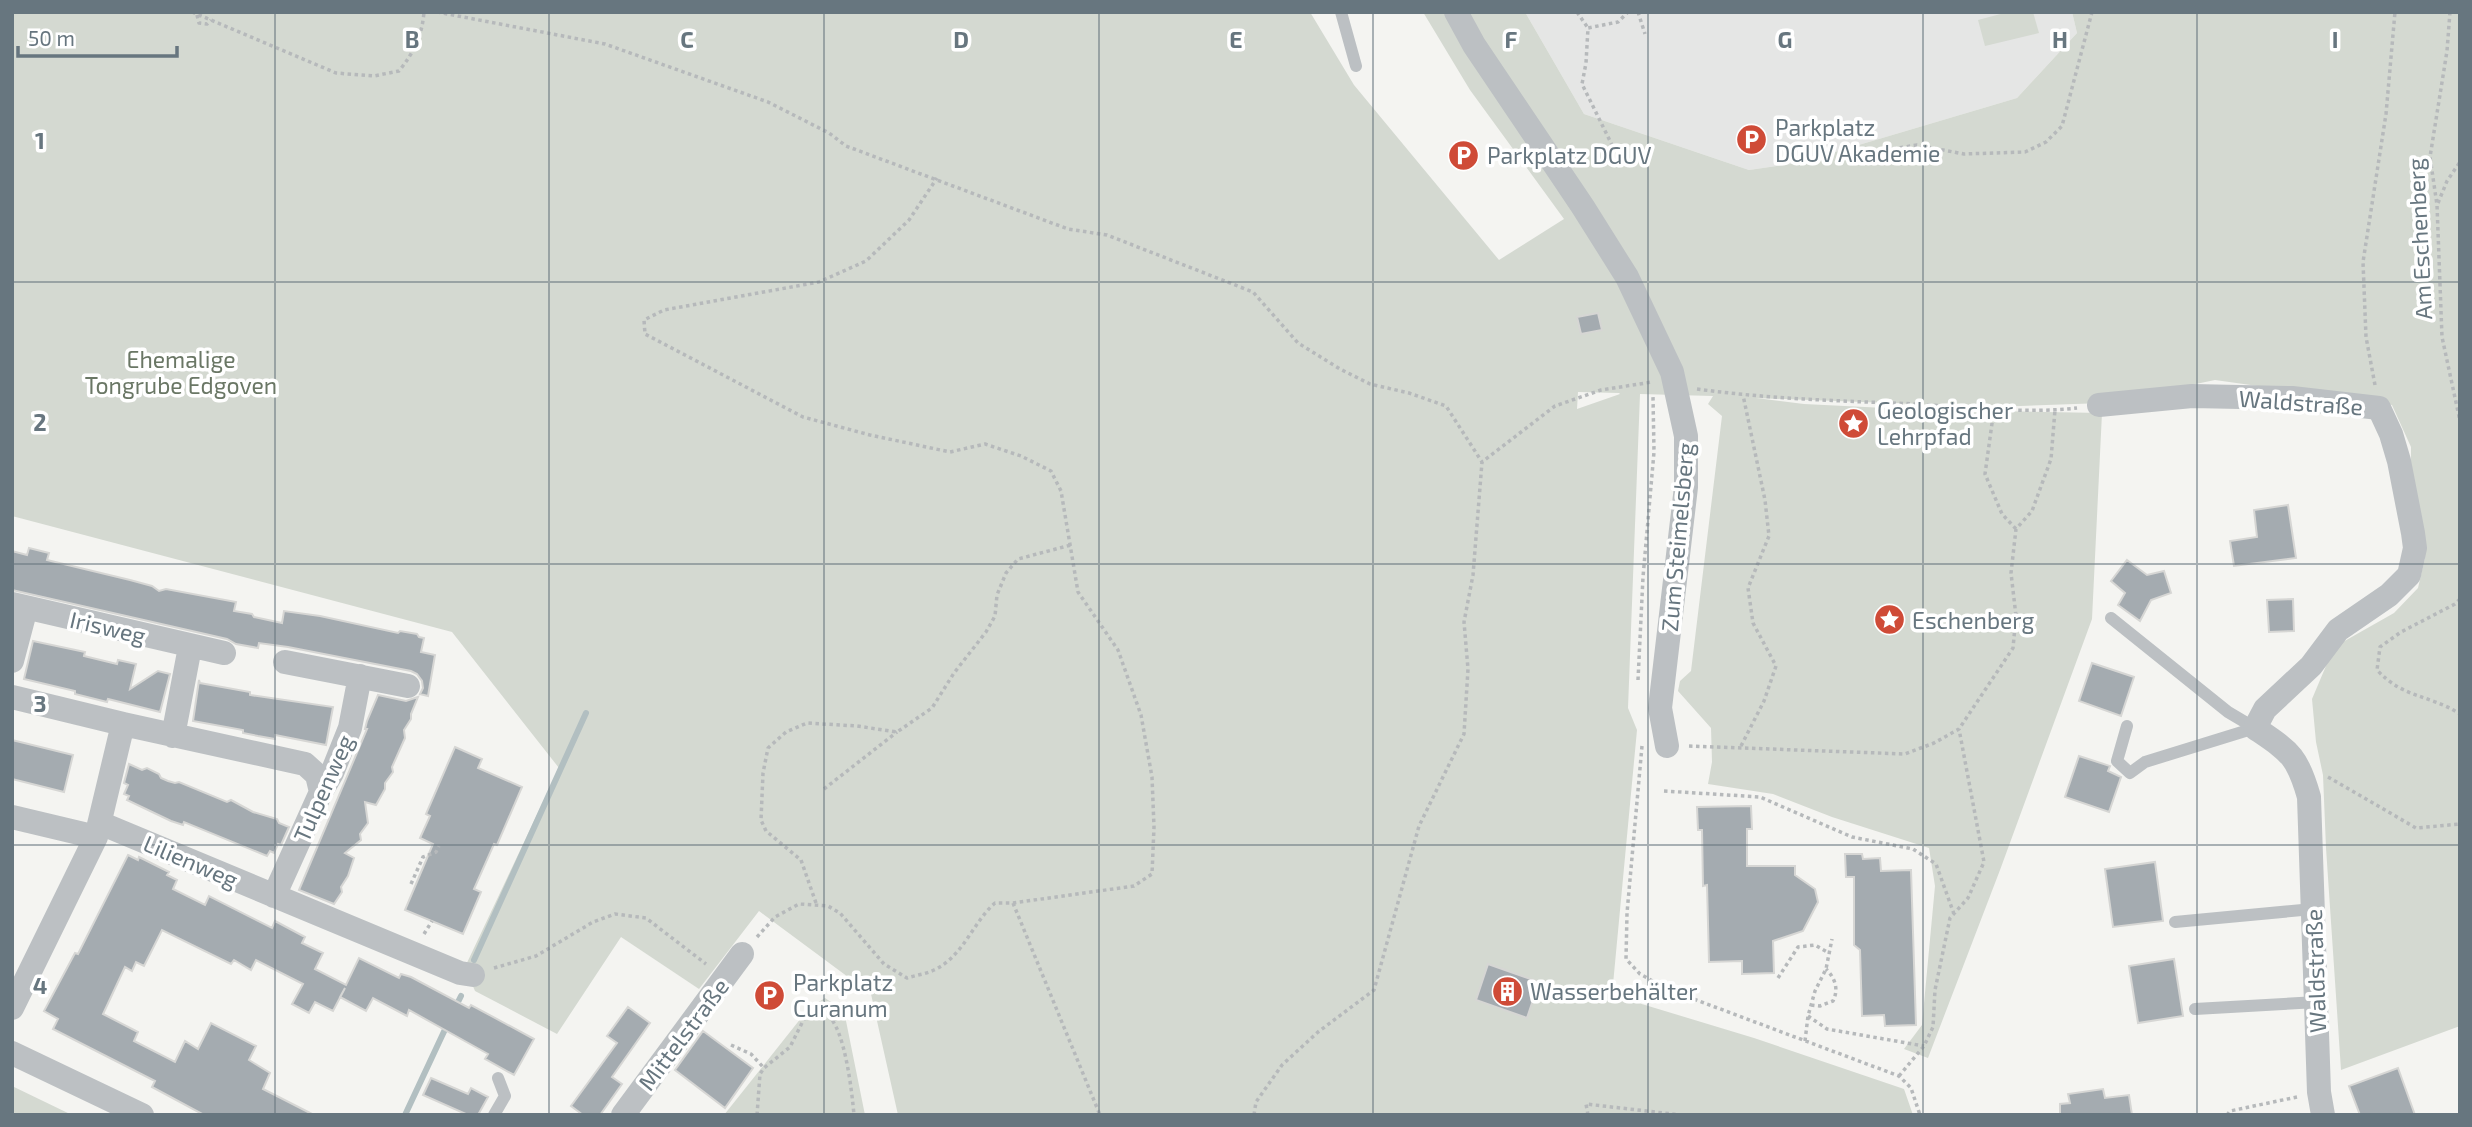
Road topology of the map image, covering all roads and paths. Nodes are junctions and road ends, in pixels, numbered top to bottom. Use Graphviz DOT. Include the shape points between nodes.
graph roads {
  1 [pos="424,12"];
  2 [pos="437,12"];
  3 [pos="1341,12"];
  4 [pos="1456,12"];
  5 [pos="1577,12"];
  6 [pos="1628,12"];
  7 [pos="1638,12"];
  8 [pos="2092,12"];
  9 [pos="2395,12"];
  10 [pos="2450,12"];
  11 [pos="195,13"];
  12 [pos="1588,28"];
  13 [pos="1645,34"];
  14 [pos="1356,66"];
  15 [pos="1619,148"];
  16 [pos="1885,150"];
  17 [pos="2460,162"];
  18 [pos="937,178"];
  19 [pos="2437,205"];
  20 [pos="1674,379"];
  21 [pos="1743,395"];
  22 [pos="2099,405"];
  23 [pos="2379,408"];
  24 [pos="1994,409"];
  25 [pos="2055,410"];
  26 [pos="1652,414"];
  27 [pos="2460,421"];
  28 [pos="1482,462"];
  29 [pos="2017,529"];
  30 [pos="1071,545"];
  31 [pos="2460,599"];
  32 [pos="19,606"];
  33 [pos="2111,618"];
  34 [pos="190,647"];
  35 [pos="224,653"];
  36 [pos="12,661"];
  37 [pos="285,662"];
  38 [pos="360,676"];
  39 [pos="408,686"];
  40 [pos="1638,692"];
  41 [pos="12,697"];
  42 [pos="2460,714"];
  43 [pos="123,724"];
  44 [pos="2127,726"];
  45 [pos="2255,728"];
  46 [pos="1959,729"];
  47 [pos="897,732"];
  48 [pos="173,736"];
  49 [pos="1643,738"];
  50 [pos="1667,746"];
  51 [pos="1741,746"];
  52 [pos="2302,773"];
  53 [pos="824,789"];
  54 [pos="1664,791"];
  55 [pos="321,792"];
  56 [pos="12,817"];
  57 [pos="2460,824"];
  58 [pos="98,830"];
  59 [pos="439,846"];
  60 [pos="411,884"];
  61 [pos="274,896"];
  62 [pos="1013,903"];
  63 [pos="816,904"];
  64 [pos="2313,909"];
  65 [pos="1954,914"];
  66 [pos="2175,922"];
  67 [pos="1832,939"];
  68 [pos="1829,953"];
  69 [pos="742,954"];
  70 [pos="1826,969"];
  71 [pos="466,974"];
  72 [pos="725,978"];
  73 [pos="1778,978"];
  74 [pos="2316,1002"];
  75 [pos="1811,1005"];
  76 [pos="12,1008"];
  77 [pos="2195,1009"];
  78 [pos="1808,1016"];
  79 [pos="1805,1041"];
  80 [pos="731,1045"];
  81 [pos="1924,1046"];
  82 [pos="12,1053"];
  83 [pos="764,1068"];
  84 [pos="1899,1076"];
  85 [pos="498,1078"];
  86 [pos="2321,1103"];
  87 [pos="142,1115"];
  88 [pos="494,1115"];
  89 [pos="623,1115"];
  90 [pos="757,1115"];
  91 [pos="854,1115"];
  92 [pos="1100,1115"];
  93 [pos="1254,1115"];
  94 [pos="1588,1115"];
  95 [pos="1681,1115"];
  96 [pos="1920,1115"];
  97 [pos="2227,1115"];
  1 -- 11 [label="path" via="422,33 399,71 374,76 336,73"];
  2 -- 18 [label="path" via="605,44 768,102 846,146"];
  3 -- 14 [label="lane"];
  4 -- 20 [label="street, Zum Steimelsberg" via="1627,277"];
  5 -- 12 [label="path"];
  6 -- 12 [label="path" via="1618,22"];
  7 -- 13 [label="path"];
  8 -- 16 [label="path" via="2062,126 2046,142 2025,152 1964,153 1917,145"];
  9 -- 23 [label="path" via="2386,114 2363,262 2366,337"];
  10 -- 19 [label="path, Am Eschenberg" via="2430,157"];
  12 -- 15 [label="path" via="1581,84 1613,147"];
  17 -- 19 [label="path"];
  18 -- 28 [label="path" via="1068,229 1107,234 1252,292 1298,343 1340,369 1370,384 1446,406"];
  18 -- 30 [label="path" via="909,220 866,261 819,282 664,310 643,320 645,334 803,417 950,452 985,444 1021,456 1051,471 1061,491"];
  19 -- 27 [label="path, Am Eschenberg" via="2442,338"];
  20 -- 21 [label="path"];
  20 -- 28 [label="path" via="1601,390 1555,405"];
  20 -- 50 [label="street, Zum Steimelsberg" via="1686,436 1686,487 1660,708"];
  21 -- 24 [label="path"];
  21 -- 51 [label="path" via="1769,536 1748,588 1753,623 1776,666"];
  22 -- 23 [label="street, Waldstraße" via="2192,396 2292,398"];
  22 -- 25 [label="path"];
  23 -- 45 [label="street, Waldstraße" via="2399,461 2413,533 2409,575 2389,595 2338,630 2311,666 2265,709"];
  24 -- 25 [label="path"];
  24 -- 29 [label="path" via="1985,474 2002,514"];
  25 -- 29 [label="path" via="2050,459 2032,511"];
  26 -- 40 [label="path" via="1654,452"];
  28 -- 93 [label="path" via="1473,575 1464,622 1468,669 1464,734 1419,826 1374,990 1282,1065 1256,1102"];
  29 -- 46 [label="path" via="2011,573 2013,648"];
  30 -- 47 [label="path" via="1018,559 1006,573 986,632 932,708"];
  30 -- 62 [label="path" via="1078,592 1118,650 1141,715 1152,776 1152,874 1134,886"];
  31 -- 42 [label="path" via="2380,647 2377,670 2391,684 2442,702"];
  32 -- 34 [label="street, Irisweg"];
  32 -- 36 [label="street, Irisweg"];
  33 -- 45 [label="lane" via="2228,712"];
  34 -- 35 [label="street, Irisweg"];
  34 -- 48 [label="street"];
  37 -- 38 [label="street"];
  38 -- 39 [label="street"];
  38 -- 55 [label="street, Tulpenweg" via="351,728"];
  41 -- 43 [label="street"];
  43 -- 48 [label="street"];
  43 -- 58 [label="street"];
  44 -- 45 [label="lane" via="2116,761 2130,773 2145,762"];
  45 -- 52 [label="street, Waldstraße" via="2288,751"];
  46 -- 51 [label="path" via="1905,754"];
  46 -- 65 [label="path" via="1984,862 1968,898"];
  47 -- 53 [label="path"];
  47 -- 63 [label="path" via="807,723 786,732 768,748 761,820 766,831 801,860"];
  48 -- 55 [label="street" via="305,764 317,775"];
  49 -- 79 [label="path" via="1626,959 1640,974 1667,989"];
  50 -- 51 [label="path"];
  52 -- 57 [label="path" via="2323,775 2416,828"];
  52 -- 64 [label="street, Waldstraße" via="2309,797"];
  54 -- 65 [label="path" via="1760,797 1852,836 1913,849 1936,864"];
  55 -- 61 [label="street, Tulpenweg"];
  56 -- 58 [label="street, Lilienweg"];
  58 -- 61 [label="street, Lilienweg"];
  58 -- 76 [label="street"];
  59 -- 60 [label="path" via="423,856"];
  61 -- 71 [label="street, Lilienweg"];
  62 -- 63 [label="path" via="995,903 958,951 937,969 907,978 884,964 840,913"];
  62 -- 92 [label="path"];
  63 -- 69 [label="path" via="799,904 775,917"];
  64 -- 66 [label="lane"];
  64 -- 74 [label="street, Waldstraße"];
  65 -- 81 [label="path" via="1935,990 1933,1027"];
  67 -- 68 [label="path"];
  68 -- 70 [label="path"];
  68 -- 73 [label="path" via="1815,945 1798,947"];
  69 -- 72 [label="street, Mittelstraße"];
  70 -- 75 [label="path"];
  70 -- 75 [label="path" via="1837,993 1833,1001"];
  71 -- 72 [label="path" via="536,956 615,914 646,918"];
  72 -- 89 [label="street, Mittelstraße"];
  74 -- 77 [label="lane"];
  74 -- 86 [label="street, Waldstraße"];
  75 -- 78 [label="path"];
  78 -- 79 [label="path"];
  78 -- 81 [label="path" via="1827,1029"];
  79 -- 84 [label="path"];
  80 -- 83 [label="path" via="751,1054"];
  81 -- 84 [label="path"];
  82 -- 87 [label="street"];
  83 -- 90 [label="path"];
  83 -- 91 [label="path" via="790,1047 806,1015 820,1012 829,1016 845,1053"];
  84 -- 96 [label="path" via="1911,1088"];
  85 -- 88 [label="lane" via="505,1096"];
  86 -- 97 [label="path" via="2230,1111"];
  94 -- 95 [label="path" via="1586,1104"];
}
